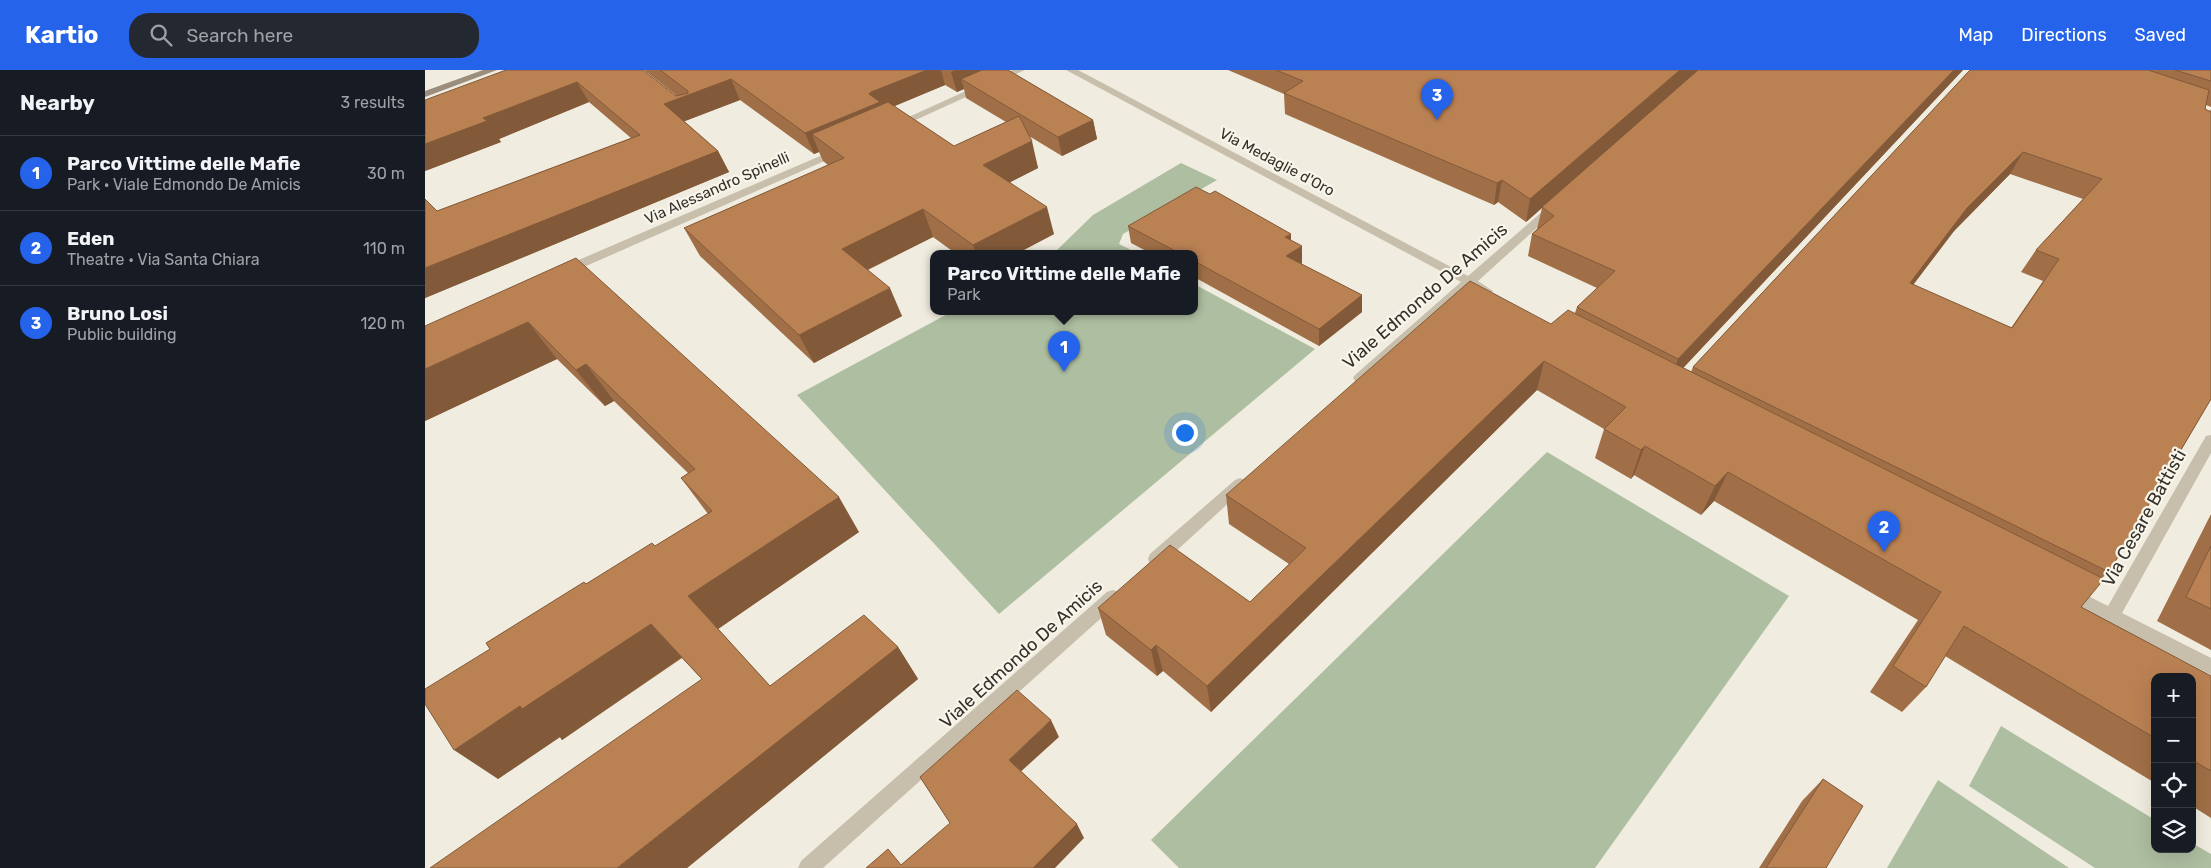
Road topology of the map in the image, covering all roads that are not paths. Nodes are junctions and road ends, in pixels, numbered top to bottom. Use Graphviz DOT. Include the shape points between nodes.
graph roads {
  1 [pos="492,70"];
  2 [pos="1020,70"];
  3 [pos="1081,72"];
  4 [pos="425,94"];
  5 [pos="885,130"];
  6 [pos="849,146"];
  7 [pos="1565,197"];
  8 [pos="552,277"];
  9 [pos="1469,281"];
  10 [pos="1503,300"];
  11 [pos="1347,390"];
  12 [pos="2211,440"];
  13 [pos="1249,476"];
  14 [pos="1145,569"];
  15 [pos="2050,584"];
  16 [pos="1122,589"];
  17 [pos="2112,615"];
  18 [pos="2211,667"];
  19 [pos="809,868"];
  1 -- 4 [label="street"];
  2 -- 5 [label="street"];
  3 -- 9 [label="street, Via Medaglie d'Oro"];
  6 -- 8 [label="street, Via Alessandro Spinelli"];
  7 -- 9 [label="street, Viale Edmondo De Amicis"];
  9 -- 10 [label="street, Via Medaglie d'Oro"];
  9 -- 11 [label="street, Viale Edmondo De Amicis"];
  12 -- 17 [label="street, Via Cesare Battisti"];
  13 -- 14 [label="street"];
  15 -- 17 [label="street"];
  16 -- 19 [label="street, Viale Edmondo De Amicis"];
  17 -- 18 [label="street"];
}
